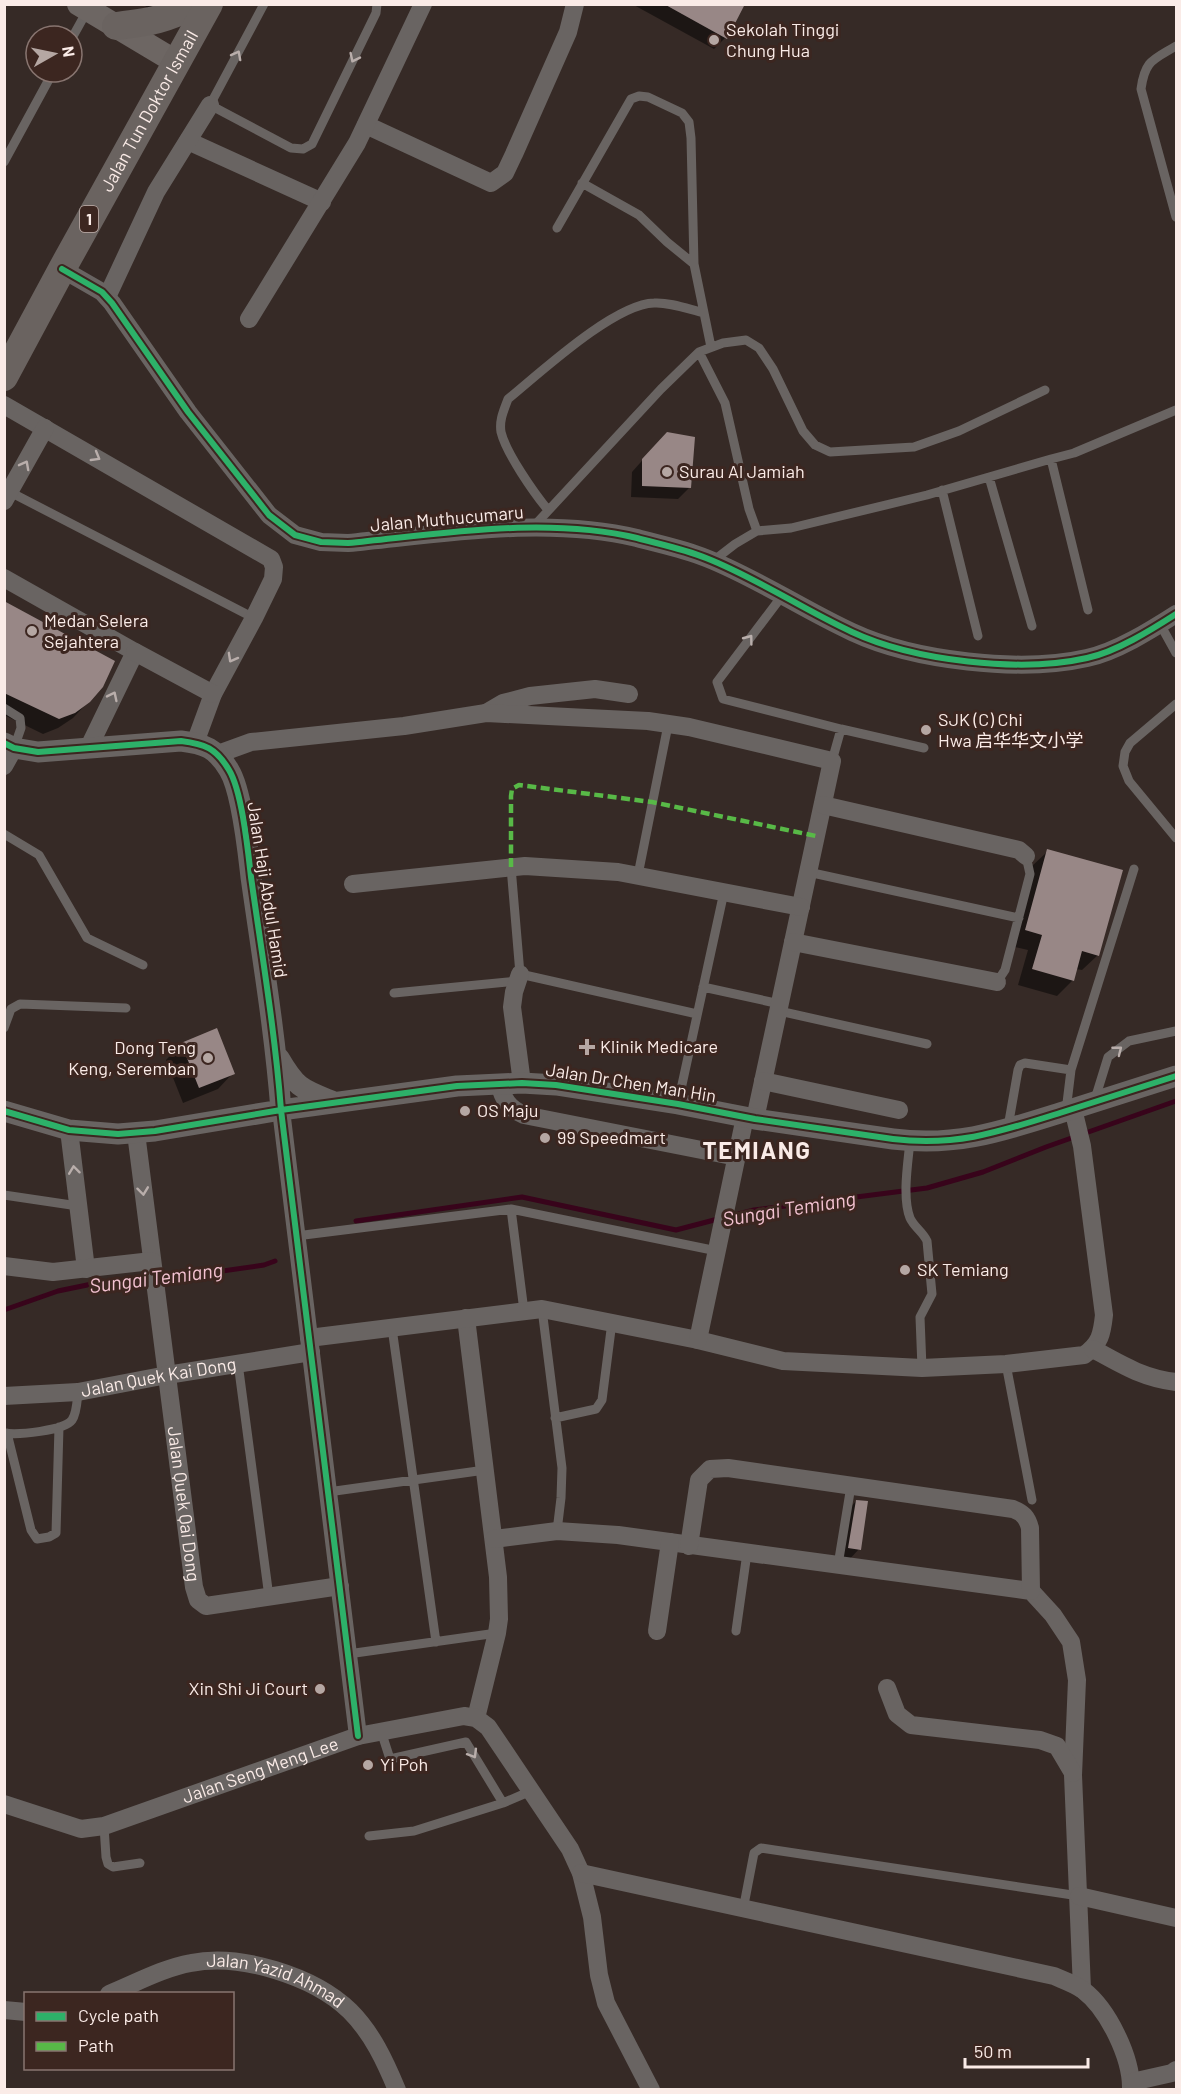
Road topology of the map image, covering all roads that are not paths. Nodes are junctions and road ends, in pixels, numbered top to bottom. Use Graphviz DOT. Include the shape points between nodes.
graph roads {
  1 [pos="195,4"];
  2 [pos="209,4"];
  3 [pos="264,4"];
  4 [pos="377,4"];
  5 [pos="423,4"];
  6 [pos="575,4"];
  7 [pos="86,6"];
  8 [pos="78,24"];
  9 [pos="116,26"];
  10 [pos="1176,46"];
  11 [pos="176,62"];
  12 [pos="46,84"];
  13 [pos="210,105"];
  14 [pos="366,125"];
  15 [pos="189,141"];
  16 [pos="4,162"];
  17 [pos="582,183"];
  18 [pos="322,202"];
  19 [pos="1176,217"];
  20 [pos="557,228"];
  21 [pos="694,264"];
  22 [pos="62,269"];
  23 [pos="106,297"];
  24 [pos="704,313"];
  25 [pos="249,319"];
  26 [pos="711,347"];
  27 [pos="699,352"];
  28 [pos="4,377"];
  29 [pos="1046,390"];
  30 [pos="4,405"];
  31 [pos="1176,410"];
  32 [pos="45,428"];
  33 [pos="1051,459"];
  34 [pos="989,477"];
  35 [pos="942,490"];
  36 [pos="7,497"];
  37 [pos="548,510"];
  38 [pos="534,526"];
  39 [pos="757,531"];
  40 [pos="713,561"];
  41 [pos="4,578"];
  42 [pos="782,596"];
  43 [pos="1088,610"];
  44 [pos="1176,614"];
  45 [pos="254,618"];
  46 [pos="1160,624"];
  47 [pos="1032,626"];
  48 [pos="978,636"];
  49 [pos="135,652"];
  50 [pos="1176,653"];
  51 [pos="213,694"];
  52 [pos="629,694"];
  53 [pos="1176,704"];
  54 [pos="4,708"];
  55 [pos="486,713"];
  56 [pos="668,724"];
  57 [pos="841,729"];
  58 [pos="195,742"];
  59 [pos="924,748"];
  60 [pos="87,749"];
  61 [pos="8,752"];
  62 [pos="218,754"];
  63 [pos="832,761"];
  64 [pos="823,805"];
  65 [pos="4,834"];
  66 [pos="1176,838"];
  67 [pos="1026,856"];
  68 [pos="511,867"];
  69 [pos="1134,869"];
  70 [pos="808,872"];
  71 [pos="638,875"];
  72 [pos="352,884"];
  73 [pos="724,892"];
  74 [pos="801,907"];
  75 [pos="1019,918"];
  76 [pos="793,942"];
  77 [pos="143,965"];
  78 [pos="519,978"];
  79 [pos="997,982"];
  80 [pos="703,987"];
  81 [pos="394,993"];
  82 [pos="779,1007"];
  83 [pos="126,1008"];
  84 [pos="697,1014"];
  85 [pos="4,1028"];
  86 [pos="1176,1031"];
  87 [pos="927,1044"];
  88 [pos="276,1054"];
  89 [pos="1071,1070"];
  90 [pos="1176,1076"];
  91 [pos="764,1080"];
  92 [pos="499,1083"];
  93 [pos="522,1083"];
  94 [pos="335,1102"];
  95 [pos="1094,1102"];
  96 [pos="678,1104"];
  97 [pos="281,1110"];
  98 [pos="899,1110"];
  99 [pos="4,1111"];
  100 [pos="1072,1114"];
  101 [pos="234,1118"];
  102 [pos="750,1118"];
  103 [pos="69,1130"];
  104 [pos="1008,1130"];
  105 [pos="136,1133"];
  106 [pos="910,1141"];
  107 [pos="737,1157"];
  108 [pos="4,1195"];
  109 [pos="78,1206"];
  110 [pos="511,1209"];
  111 [pos="297,1236"];
  112 [pos="717,1251"];
  113 [pos="4,1266"];
  114 [pos="153,1266"];
  115 [pos="86,1269"];
  116 [pos="533,1310"];
  117 [pos="466,1318"];
  118 [pos="612,1322"];
  119 [pos="392,1328"];
  120 [pos="699,1340"];
  121 [pos="310,1345"];
  122 [pos="1093,1349"];
  123 [pos="238,1364"];
  124 [pos="1006,1364"];
  125 [pos="922,1368"];
  126 [pos="167,1375"];
  127 [pos="1176,1382"];
  128 [pos="78,1392"];
  129 [pos="4,1396"];
  130 [pos="555,1418"];
  131 [pos="59,1427"];
  132 [pos="6,1433"];
  133 [pos="485,1470"];
  134 [pos="413,1480"];
  135 [pos="851,1486"];
  136 [pos="328,1492"];
  137 [pos="1032,1500"];
  138 [pos="556,1531"];
  139 [pos="494,1539"];
  140 [pos="670,1542"];
  141 [pos="690,1546"];
  142 [pos="747,1553"];
  143 [pos="838,1565"];
  144 [pos="340,1586"];
  145 [pos="1031,1591"];
  146 [pos="269,1596"];
  147 [pos="657,1631"];
  148 [pos="736,1631"];
  149 [pos="497,1633"];
  150 [pos="436,1642"];
  151 [pos="348,1654"];
  152 [pos="887,1688"];
  153 [pos="476,1719"];
  154 [pos="381,1731"];
  155 [pos="358,1737"];
  156 [pos="1073,1775"];
  157 [pos="531,1791"];
  158 [pos="503,1803"];
  159 [pos="4,1804"];
  160 [pos="104,1826"];
  161 [pos="369,1836"];
  162 [pos="140,1863"];
  163 [pos="581,1873"];
  164 [pos="1079,1896"];
  165 [pos="743,1910"];
  166 [pos="1176,1918"];
  167 [pos="1082,1989"];
  168 [pos="114,1992"];
  169 [pos="4,2010"];
  170 [pos="24,2012"];
  171 [pos="1176,2070"];
  172 [pos="1131,2086"];
  173 [pos="398,2090"];
  174 [pos="651,2090"];
  1 -- 9 [label="highway" via="152,22"];
  2 -- 11 [label="highway, Jalan Tun Doktor Ismail / 1"];
  13 -- 3 [label="lane, one-way"];
  4 -- 13 [label="lane, one-way" via="312,144 303,149 291,148"];
  5 -- 14 [label="street"];
  6 -- 14 [label="street" via="568,32 514,154 505,173 491,183"];
  7 -- 8 [label="lane"];
  7 -- 9 [label="main road"];
  9 -- 11 [label="main road"];
  10 -- 19 [label="lane" via="1151,61 1143,71 1141,89"];
  11 -- 22 [label="highway, Jalan Tun Doktor Ismail / 1"];
  12 -- 16 [label="lane"];
  13 -- 15 [label="street"];
  14 -- 18 [label="street"];
  15 -- 18 [label="street"];
  15 -- 23 [label="street" via="156,192"];
  17 -- 20 [label="lane"];
  17 -- 21 [label="lane" via="639,215"];
  17 -- 21 [label="lane" via="631,99 648,97 682,113 689,122 691,138"];
  18 -- 25 [label="street"];
  21 -- 24 [label="lane"];
  22 -- 23 [label="street, Jalan Muthucumaru"];
  22 -- 28 [label="highway, Jalan Tun Doktor Ismail / 1"];
  23 -- 38 [label="street, Jalan Muthucumaru" via="188,412 269,514 295,535 321,542 348,543"];
  24 -- 26 [label="lane"];
  24 -- 37 [label="lane" via="660,303 639,306 598,327 508,399 501,432 524,477"];
  26 -- 27 [label="lane"];
  26 -- 29 [label="lane" via="746,340 759,348 803,431 815,445 830,452 914,447 959,431"];
  27 -- 37 [label="lane"];
  27 -- 39 [label="lane" via="725,402"];
  30 -- 32 [label="street"];
  31 -- 33 [label="lane"];
  36 -- 32 [label="street, one-way"];
  32 -- 45 [label="street, one-way" via="271,559 273,579"];
  33 -- 34 [label="lane"];
  33 -- 43 [label="lane"];
  34 -- 35 [label="lane"];
  34 -- 47 [label="lane"];
  35 -- 39 [label="lane" via="791,528"];
  35 -- 48 [label="lane"];
  36 -- 45 [label="lane"];
  37 -- 38 [label="lane"];
  38 -- 40 [label="street, Jalan Muthucumaru" via="635,538"];
  39 -- 40 [label="lane"];
  40 -- 42 [label="street, Jalan Muthucumaru"];
  41 -- 49 [label="street"];
  42 -- 46 [label="street, Jalan Muthucumaru" via="853,633 902,650 955,660 1034,665 1088,658"];
  57 -- 42 [label="lane, one-way" via="723,699 717,682"];
  44 -- 46 [label="street, Jalan Muthucumaru"];
  45 -- 51 [label="street, one-way"];
  46 -- 50 [label="lane"];
  49 -- 51 [label="street"];
  60 -- 49 [label="street, one-way"];
  51 -- 58 [label="street"];
  52 -- 55 [label="street" via="595,689 530,696 503,703"];
  53 -- 66 [label="lane" via="1130,743 1123,766 1129,781"];
  54 -- 61 [label="lane" via="20,718 21,728"];
  55 -- 56 [label="street"];
  55 -- 62 [label="street" via="251,742"];
  56 -- 63 [label="street"];
  56 -- 71 [label="lane"];
  57 -- 59 [label="lane"];
  57 -- 63 [label="lane"];
  58 -- 60 [label="street"];
  58 -- 62 [label="street"];
  60 -- 61 [label="street"];
  62 -- 88 [label="street, Jalan Haji Abdul Hamid" via="231,772 244,828"];
  63 -- 64 [label="street"];
  64 -- 67 [label="street" via="1019,850"];
  64 -- 70 [label="street"];
  65 -- 77 [label="lane" via="39,855 87,938"];
  67 -- 75 [label="lane" via="1030,874"];
  68 -- 71 [label="street"];
  68 -- 72 [label="street"];
  68 -- 78 [label="lane"];
  69 -- 89 [label="lane"];
  70 -- 74 [label="street"];
  70 -- 75 [label="lane"];
  71 -- 73 [label="street"];
  73 -- 74 [label="street"];
  73 -- 80 [label="lane"];
  74 -- 76 [label="street"];
  75 -- 79 [label="lane" via="1005,970"];
  76 -- 79 [label="street"];
  76 -- 82 [label="street"];
  78 -- 81 [label="lane"];
  78 -- 84 [label="lane"];
  78 -- 93 [label="street" via="512,1007"];
  80 -- 82 [label="lane"];
  80 -- 84 [label="lane"];
  82 -- 87 [label="lane"];
  82 -- 91 [label="street"];
  83 -- 85 [label="lane" via="20,1004 12,1009"];
  84 -- 96 [label="lane"];
  95 -- 86 [label="lane, one-way" via="1108,1057 1129,1041"];
  88 -- 94 [label="street" via="299,1086"];
  88 -- 97 [label="street, Jalan Haji Abdul Hamid"];
  88 -- 101 [label="street" via="263,1097"];
  89 -- 100 [label="lane"];
  89 -- 104 [label="lane" via="1020,1065"];
  90 -- 95 [label="street, Jalan Dr Chen Man Hin"];
  91 -- 98 [label="street"];
  91 -- 102 [label="street"];
  92 -- 93 [label="street, Jalan Dr Chen Man Hin"];
  92 -- 94 [label="street, Jalan Dr Chen Man Hin"];
  92 -- 107 [label="street" via="506,1103 524,1115"];
  93 -- 96 [label="street, Jalan Dr Chen Man Hin"];
  94 -- 97 [label="street, Jalan Dr Chen Man Hin"];
  95 -- 100 [label="street, Jalan Dr Chen Man Hin"];
  96 -- 102 [label="street, Jalan Dr Chen Man Hin"];
  97 -- 101 [label="street, Jalan Dr Chen Man Hin"];
  97 -- 111 [label="street"];
  99 -- 103 [label="street, Jalan Dr Chen Man Hin"];
  100 -- 104 [label="street, Jalan Dr Chen Man Hin"];
  100 -- 122 [label="street" via="1082,1146 1104,1315 1101,1338"];
  101 -- 105 [label="street, Jalan Dr Chen Man Hin"];
  102 -- 106 [label="street, Jalan Dr Chen Man Hin"];
  102 -- 107 [label="street"];
  103 -- 105 [label="street, Jalan Dr Chen Man Hin"];
  109 -- 103 [label="street, one-way"];
  104 -- 106 [label="street, Jalan Dr Chen Man Hin" via="971,1138"];
  105 -- 114 [label="street, Jalan Quek Qai Dong, one-way"];
  106 -- 125 [label="lane" via="906,1179 909,1217 927,1241 932,1294 920,1317"];
  107 -- 112 [label="street"];
  108 -- 109 [label="lane"];
  109 -- 115 [label="street"];
  110 -- 111 [label="lane"];
  110 -- 112 [label="lane"];
  110 -- 116 [label="lane"];
  111 -- 121 [label="street"];
  112 -- 120 [label="street"];
  113 -- 115 [label="street" via="53,1272"];
  114 -- 115 [label="street"];
  114 -- 126 [label="street, Jalan Quek Qai Dong"];
  116 -- 117 [label="street, Jalan Quek Kai Dong"];
  116 -- 118 [label="street, Jalan Quek Kai Dong"];
  116 -- 130 [label="lane"];
  117 -- 119 [label="street, Jalan Quek Kai Dong"];
  117 -- 133 [label="street"];
  118 -- 120 [label="street, Jalan Quek Kai Dong"];
  118 -- 130 [label="lane" via="602,1400 596,1408"];
  119 -- 121 [label="street, Jalan Quek Kai Dong"];
  119 -- 134 [label="lane"];
  120 -- 125 [label="street, Jalan Quek Kai Dong" via="783,1360"];
  121 -- 123 [label="street, Jalan Quek Kai Dong"];
  121 -- 136 [label="street"];
  122 -- 124 [label="street, Jalan Quek Kai Dong" via="1084,1355"];
  122 -- 127 [label="street" via="1154,1379"];
  123 -- 126 [label="street, Jalan Quek Kai Dong"];
  123 -- 146 [label="lane"];
  124 -- 125 [label="street, Jalan Quek Kai Dong"];
  124 -- 137 [label="lane"];
  126 -- 128 [label="street, Jalan Quek Kai Dong"];
  126 -- 146 [label="street, Jalan Quek Qai Dong" via="198,1600 206,1606"];
  128 -- 129 [label="street, Jalan Quek Kai Dong"];
  128 -- 131 [label="lane" via="73,1419"];
  130 -- 138 [label="lane" via="562,1468"];
  131 -- 132 [label="lane" via="17,1435"];
  131 -- 132 [label="lane" via="56,1533 43,1539 37,1539 31,1530"];
  133 -- 134 [label="lane"];
  133 -- 139 [label="street"];
  134 -- 136 [label="lane"];
  134 -- 150 [label="lane"];
  135 -- 141 [label="street" via="728,1468 710,1469 699,1480"];
  135 -- 143 [label="lane"];
  135 -- 145 [label="street" via="1021,1512 1030,1528"];
  136 -- 144 [label="street"];
  138 -- 139 [label="street"];
  138 -- 140 [label="street"];
  139 -- 149 [label="street"];
  140 -- 141 [label="street"];
  140 -- 147 [label="street"];
  141 -- 142 [label="street"];
  142 -- 143 [label="street"];
  142 -- 148 [label="lane"];
  143 -- 145 [label="street"];
  144 -- 146 [label="street, Jalan Quek Qai Dong"];
  144 -- 151 [label="street"];
  145 -- 156 [label="street" via="1071,1642 1077,1680"];
  149 -- 150 [label="lane"];
  149 -- 153 [label="street"];
  150 -- 151 [label="lane"];
  151 -- 155 [label="street"];
  152 -- 156 [label="street" via="897,1714 911,1725 1040,1740 1057,1746"];
  153 -- 154 [label="street, Jalan Seng Meng Lee" via="464,1716"];
  153 -- 157 [label="street" via="488,1726"];
  154 -- 155 [label="street, Jalan Seng Meng Lee"];
  154 -- 158 [label="lane, one-way" via="390,1760 466,1742"];
  155 -- 160 [label="street, Jalan Seng Meng Lee"];
  156 -- 164 [label="street"];
  157 -- 158 [label="lane"];
  157 -- 163 [label="street" via="570,1849"];
  158 -- 161 [label="lane" via="414,1831"];
  159 -- 160 [label="street, Jalan Seng Meng Lee" via="81,1829"];
  160 -- 162 [label="lane" via="108,1864 114,1867"];
  163 -- 165 [label="street"];
  163 -- 174 [label="street" via="606,2003"];
  164 -- 165 [label="lane" via="761,1848 754,1853"];
  164 -- 166 [label="street"];
  164 -- 167 [label="street"];
  165 -- 167 [label="street" via="1054,1976"];
  167 -- 172 [label="street" via="1100,2006 1114,2031 1125,2056"];
  168 -- 173 [label="street, Jalan Yazid Ahmad" via="192,1962 225,1961 272,1969 312,1985 350,2011 383,2057"];
  169 -- 170 [label="street"];
  171 -- 172 [label="street"];
}
